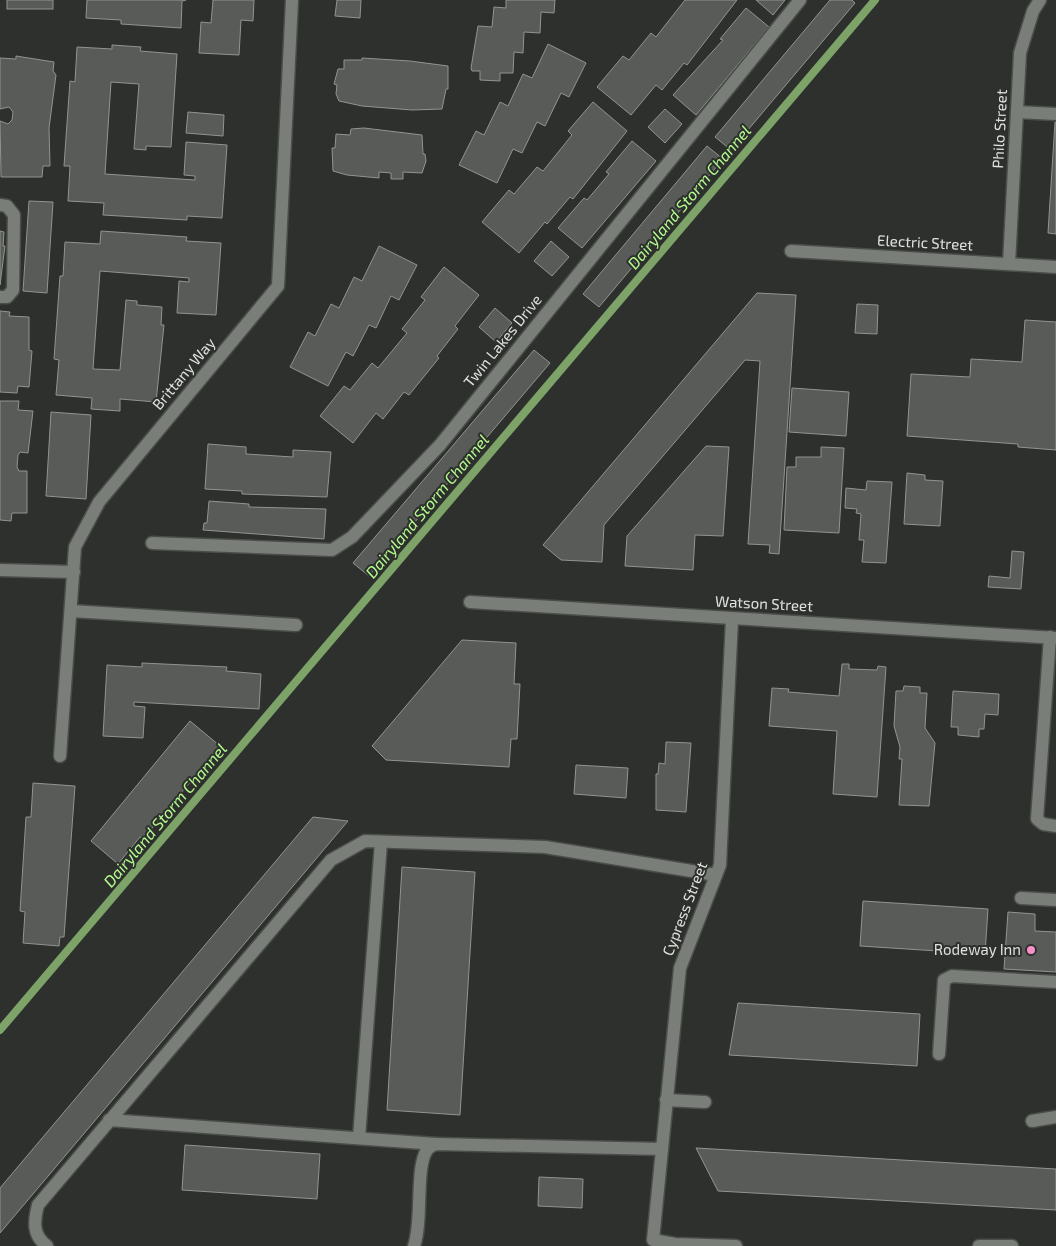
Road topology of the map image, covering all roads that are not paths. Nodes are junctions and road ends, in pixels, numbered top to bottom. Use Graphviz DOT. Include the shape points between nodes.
graph roads {
  1 [pos="292,0"];
  2 [pos="800,0"];
  3 [pos="1040,0"];
  4 [pos="1017,112"];
  5 [pos="1056,114"];
  6 [pos="0,205"];
  7 [pos="791,251"];
  8 [pos="1009,264"];
  9 [pos="1056,267"];
  10 [pos="0,297"];
  11 [pos="152,543"];
  12 [pos="0,570"];
  13 [pos="74,572"];
  14 [pos="470,602"];
  15 [pos="71,612"];
  16 [pos="732,619"];
  17 [pos="296,625"];
  18 [pos="1053,638"];
  19 [pos="60,756"];
  20 [pos="1056,826"];
  21 [pos="381,842"];
  22 [pos="716,875"];
  23 [pos="1021,898"];
  24 [pos="1056,900"];
  25 [pos="1056,982"];
  26 [pos="938,1054"];
  27 [pos="666,1100"];
  28 [pos="705,1102"];
  29 [pos="1056,1117"];
  30 [pos="109,1120"];
  31 [pos="1032,1121"];
  32 [pos="359,1138"];
  33 [pos="436,1144"];
  34 [pos="662,1150"];
  35 [pos="47,1246"];
  36 [pos="414,1246"];
  37 [pos="736,1246"];
  38 [pos="979,1246"];
  39 [pos="1012,1246"];
  1 -- 13 [label="street, Brittany Way" via="278,286 99,502 75,547"];
  2 -- 11 [label="street, Twin Lakes Drive" via="440,445 352,537 332,550"];
  3 -- 4 [label="street, Philo Street" via="1033,11 1020,53"];
  4 -- 5 [label="street"];
  4 -- 8 [label="street, Philo Street"];
  6 -- 10 [label="street" via="7,206 14,215 13,290 7,297"];
  7 -- 8 [label="street, Electric Street"];
  8 -- 9 [label="street, Electric Street"];
  12 -- 13 [label="street"];
  13 -- 15 [label="street, Brittany Way"];
  14 -- 16 [label="street, Watson Street"];
  15 -- 17 [label="street"];
  15 -- 19 [label="street, Brittany Way"];
  16 -- 18 [label="street, Watson Street"];
  16 -- 22 [label="street, Cypress Street" via="720,865"];
  18 -- 20 [label="street" via="1037,819 1043,824"];
  21 -- 22 [label="street" via="545,847"];
  21 -- 30 [label="street" via="365,842 331,860"];
  21 -- 32 [label="street"];
  22 -- 27 [label="street, Cypress Street" via="680,968"];
  23 -- 24 [label="street"];
  25 -- 26 [label="street" via="952,976 944,980"];
  27 -- 28 [label="street"];
  27 -- 34 [label="street, Cypress Street"];
  29 -- 31 [label="street"];
  30 -- 32 [label="street"];
  30 -- 35 [label="street" via="38,1205 33,1224"];
  32 -- 33 [label="street"];
  33 -- 34 [label="street"];
  33 -- 36 [label="street" via="427,1149 422,1163 418,1234"];
  34 -- 37 [label="street, Cypress Street" via="653,1240"];
  38 -- 39 [label="street"];
}
